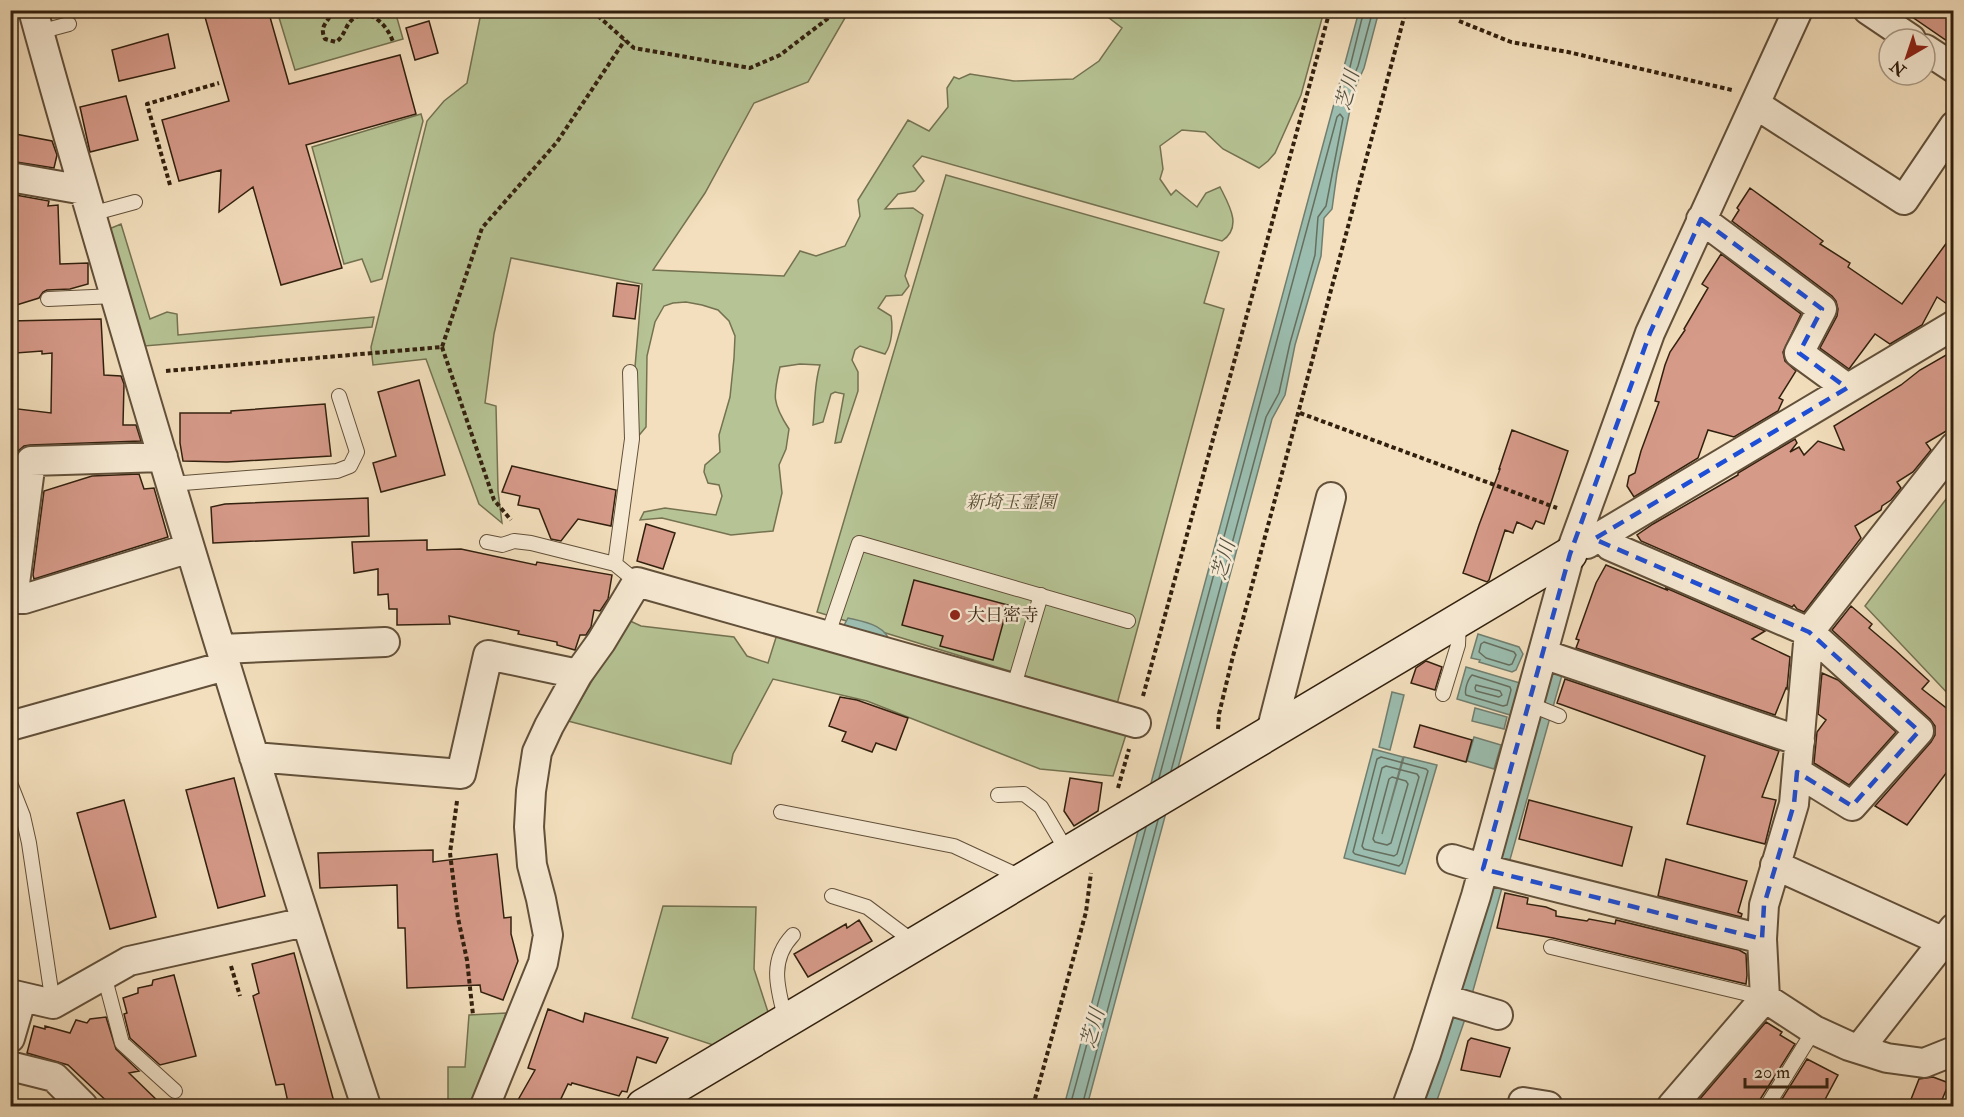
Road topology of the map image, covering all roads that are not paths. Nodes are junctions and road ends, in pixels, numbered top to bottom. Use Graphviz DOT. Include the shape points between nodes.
graph roads {
  1 [pos="1798,10"];
  2 [pos="1868,10"];
  3 [pos="36,21"];
  4 [pos="69,24"];
  5 [pos="1893,27"];
  6 [pos="1937,57"];
  7 [pos="1953,68"];
  8 [pos="1757,100"];
  9 [pos="1953,126"];
  10 [pos="10,177"];
  11 [pos="88,202"];
  12 [pos="135,202"];
  13 [pos="1701,219"];
  14 [pos="115,296"];
  15 [pos="48,299"];
  16 [pos="1953,325"];
  17 [pos="630,372"];
  18 [pos="1847,388"];
  19 [pos="339,396"];
  20 [pos="1953,447"];
  21 [pos="163,457"];
  22 [pos="171,484"];
  23 [pos="1331,497"];
  24 [pos="1593,526"];
  25 [pos="487,542"];
  26 [pos="190,549"];
  27 [pos="1570,554"];
  28 [pos="615,564"];
  29 [pos="637,582"];
  30 [pos="1041,595"];
  31 [pos="12,599"];
  32 [pos="1460,620"];
  33 [pos="1128,621"];
  34 [pos="1809,632"];
  35 [pos="828,634"];
  36 [pos="385,642"];
  37 [pos="1543,654"];
  38 [pos="223,657"];
  39 [pos="578,674"];
  40 [pos="1013,689"];
  41 [pos="1443,694"];
  42 [pos="1529,704"];
  43 [pos="1559,716"];
  44 [pos="1136,723"];
  45 [pos="10,726"];
  46 [pos="1270,732"];
  47 [pos="1800,741"];
  48 [pos="254,757"];
  49 [pos="1797,772"];
  50 [pos="10,783"];
  51 [pos="998,795"];
  52 [pos="781,812"];
  53 [pos="1095,838"];
  54 [pos="1452,860"];
  55 [pos="1775,865"];
  56 [pos="1483,869"];
  57 [pos="1025,879"];
  58 [pos="831,896"];
  59 [pos="305,922"];
  60 [pos="793,935"];
  61 [pos="1949,935"];
  62 [pos="1762,939"];
  63 [pos="916,944"];
  64 [pos="1551,947"];
  65 [pos="104,975"];
  66 [pos="16,995"];
  67 [pos="1765,998"];
  68 [pos="1445,1000"];
  69 [pos="53,1004"];
  70 [pos="1490,1013"];
  71 [pos="786,1022"];
  72 [pos="1814,1030"];
  73 [pos="10,1038"];
  74 [pos="1859,1049"];
  75 [pos="1953,1051"];
  76 [pos="10,1066"];
  77 [pos="175,1091"];
  78 [pos="643,1106"];
  79 [pos="83,1107"];
  80 [pos="366,1107"];
  81 [pos="485,1107"];
  82 [pos="1407,1107"];
  83 [pos="1672,1107"];
  84 [pos="1767,1107"];
  1 -- 8 [label="street"];
  2 -- 5 [label="street"];
  3 -- 4 [label="lane"];
  3 -- 11 [label="street"];
  6 -- 7 [label="street"];
  8 -- 9 [label="street" via="1904,200"];
  8 -- 13 [label="street"];
  10 -- 11 [label="street"];
  11 -- 12 [label="lane"];
  11 -- 14 [label="street"];
  13 -- 18 [label="street" via="1822,309 1799,353"];
  13 -- 24 [label="street" via="1650,333"];
  14 -- 15 [label="lane"];
  14 -- 21 [label="street"];
  16 -- 18 [label="street"];
  17 -- 28 [label="lane" via="632,439"];
  18 -- 24 [label="street"];
  19 -- 22 [label="lane" via="357,452 350,466 337,471"];
  20 -- 34 [label="street"];
  21 -- 22 [label="street"];
  21 -- 31 [label="street" via="31,461"];
  22 -- 26 [label="street"];
  23 -- 46 [label="street"];
  24 -- 27 [label="street"];
  24 -- 34 [label="street" via="1610,546"];
  25 -- 28 [label="lane" via="531,543"];
  26 -- 31 [label="street" via="24,599"];
  26 -- 38 [label="street"];
  27 -- 32 [label="street"];
  27 -- 37 [label="street"];
  28 -- 29 [label="lane"];
  29 -- 35 [label="street"];
  29 -- 39 [label="street"];
  30 -- 33 [label="lane"];
  30 -- 35 [label="lane" via="859,543"];
  30 -- 40 [label="lane"];
  32 -- 41 [label="lane" via="1458,645"];
  32 -- 46 [label="street"];
  34 -- 47 [label="street"];
  34 -- 49 [label="street" via="1918,730 1852,806"];
  35 -- 40 [label="street"];
  36 -- 38 [label="street"];
  37 -- 42 [label="street"];
  37 -- 47 [label="street"];
  38 -- 45 [label="street"];
  38 -- 48 [label="street"];
  39 -- 48 [label="street" via="488,655 461,774"];
  39 -- 81 [label="street" via="537,752 531,791 532,865 548,935 543,963"];
  40 -- 44 [label="street"];
  42 -- 43 [label="lane"];
  42 -- 56 [label="street"];
  46 -- 53 [label="street"];
  47 -- 49 [label="street"];
  48 -- 59 [label="street"];
  49 -- 55 [label="street" via="1794,804"];
  50 -- 69 [label="lane" via="29,843"];
  51 -- 53 [label="lane" via="1024,794"];
  52 -- 57 [label="lane" via="954,846"];
  53 -- 57 [label="street"];
  54 -- 56 [label="street"];
  55 -- 61 [label="street"];
  55 -- 62 [label="street" via="1764,905"];
  56 -- 62 [label="street"];
  56 -- 68 [label="street"];
  57 -- 63 [label="street"];
  58 -- 63 [label="lane" via="867,907"];
  59 -- 65 [label="street" via="129,961"];
  59 -- 80 [label="street"];
  60 -- 71 [label="lane" via="777,960 777,986"];
  61 -- 74 [label="street"];
  62 -- 67 [label="street"];
  63 -- 71 [label="street"];
  64 -- 67 [label="lane"];
  65 -- 69 [label="street"];
  65 -- 77 [label="lane" via="122,1043"];
  66 -- 69 [label="street"];
  66 -- 73 [label="street"];
  67 -- 72 [label="street"];
  67 -- 83 [label="street"];
  68 -- 70 [label="street"];
  68 -- 82 [label="street"];
  71 -- 78 [label="street"];
  72 -- 74 [label="street"];
  72 -- 84 [label="lane"];
  74 -- 75 [label="street" via="1924,1063"];
  76 -- 79 [label="street" via="54,1077"];
}
